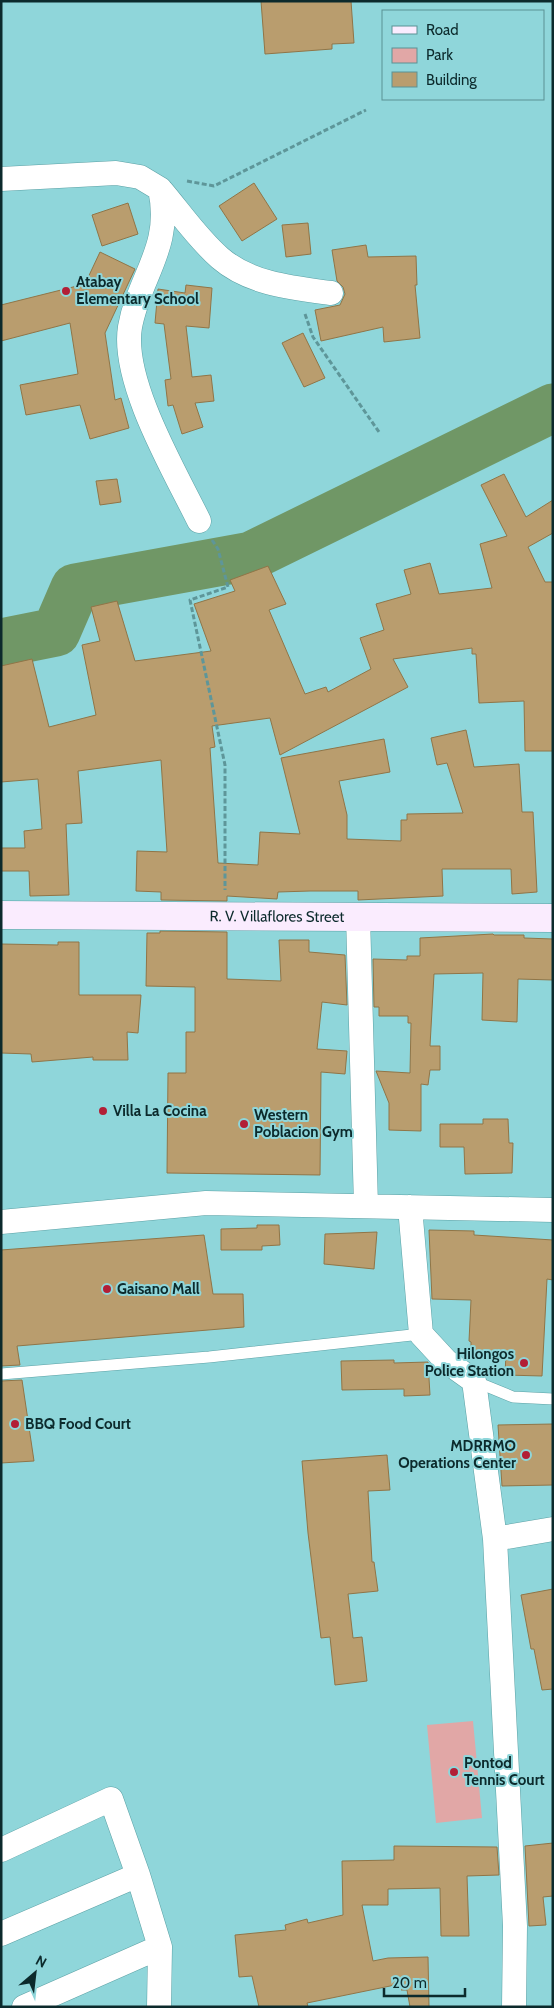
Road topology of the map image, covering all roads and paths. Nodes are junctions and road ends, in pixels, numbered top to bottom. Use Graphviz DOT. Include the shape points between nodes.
graph roads {
  1 [pos="366,110"];
  2 [pos="1,179"];
  3 [pos="160,188"];
  4 [pos="296,288"];
  5 [pos="331,293"];
  6 [pos="379,432"];
  7 [pos="200,521"];
  8 [pos="218,549"];
  9 [pos="1,915"];
  10 [pos="226,916"];
  11 [pos="358,916"];
  12 [pos="553,918"];
  13 [pos="366,1206"];
  14 [pos="410,1207"];
  15 [pos="553,1210"];
  16 [pos="1,1222"];
  17 [pos="421,1334"];
  18 [pos="1,1374"];
  19 [pos="474,1381"];
  20 [pos="553,1399"];
  21 [pos="553,1529"];
  22 [pos="495,1539"];
  23 [pos="1,1850"];
  24 [pos="138,1875"];
  25 [pos="1,1934"];
  26 [pos="160,1947"];
  27 [pos="24,2007"];
  28 [pos="159,2007"];
  29 [pos="514,2007"];
  1 -- 3 [label="path" via="214,186 179,180"];
  2 -- 3 [label="street" via="116,173 140,177"];
  3 -- 4 [label="street" via="220,258 240,271"];
  3 -- 7 [label="street" via="164,206 160,238 130,328 132,367 155,431"];
  4 -- 5 [label="street"];
  4 -- 6 [label="path" via="312,337"];
  8 -- 10 [label="path" via="228,587 190,600 225,765"];
  9 -- 10 [label="main road, R. V. Villaflores Street"];
  10 -- 11 [label="main road, R. V. Villaflores Street"];
  11 -- 12 [label="main road, R. V. Villaflores Street"];
  11 -- 13 [label="street"];
  13 -- 14 [label="street"];
  13 -- 16 [label="street" via="206,1203"];
  14 -- 15 [label="street"];
  14 -- 17 [label="street"];
  17 -- 18 [label="lane" via="209,1357"];
  17 -- 19 [label="street" via="446,1361"];
  19 -- 20 [label="lane" via="513,1397"];
  19 -- 22 [label="street"];
  21 -- 22 [label="street"];
  22 -- 29 [label="street" via="515,1926"];
  23 -- 24 [label="street" via="111,1798"];
  24 -- 25 [label="street"];
  24 -- 26 [label="street"];
  26 -- 27 [label="street"];
  26 -- 28 [label="street"];
}
